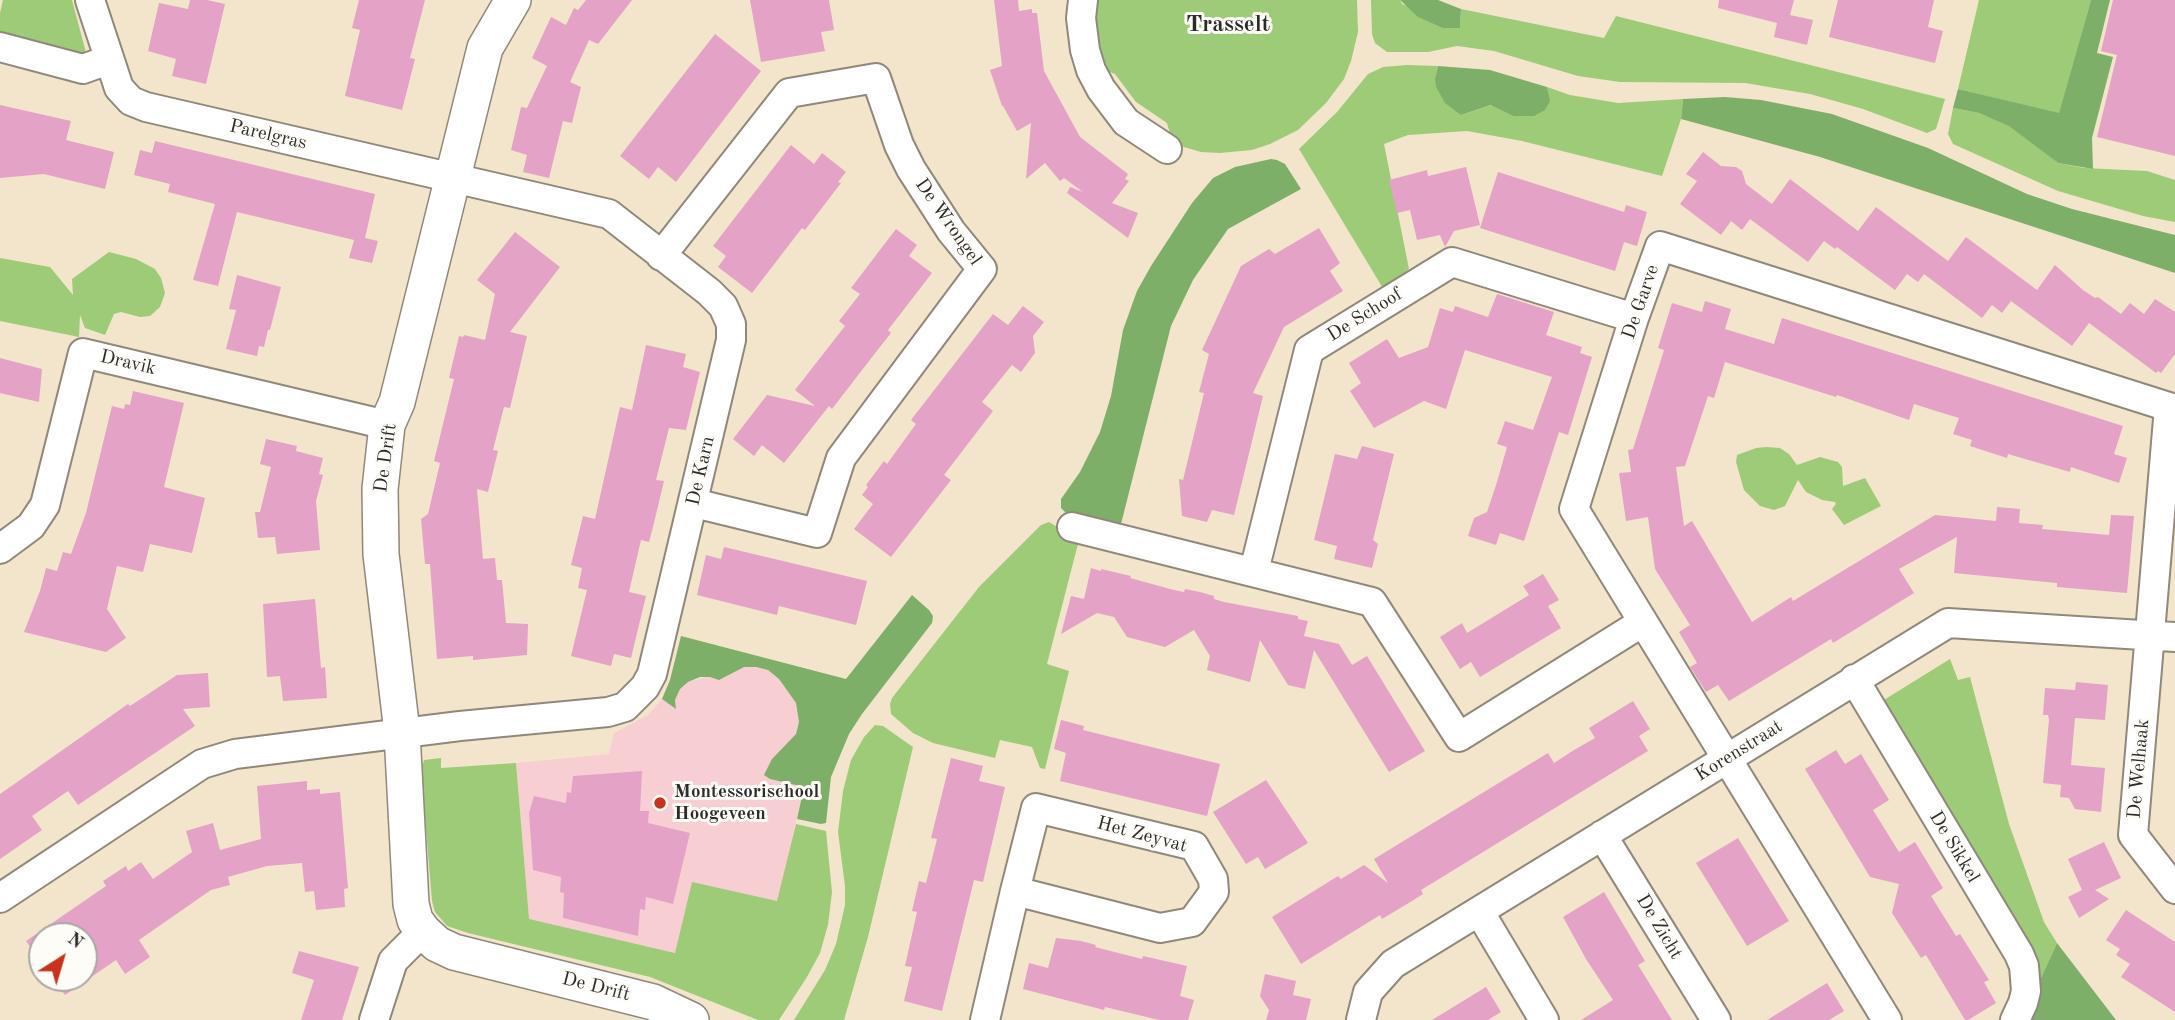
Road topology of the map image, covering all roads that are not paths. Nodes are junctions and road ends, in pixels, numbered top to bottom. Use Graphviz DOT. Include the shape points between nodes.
graph roads {
  1 [pos="90,0"];
  2 [pos="513,0"];
  3 [pos="1083,0"];
  4 [pos="0,47"];
  5 [pos="108,60"];
  6 [pos="1167,149"];
  7 [pos="452,178"];
  8 [pos="661,256"];
  9 [pos="1634,318"];
  10 [pos="2172,407"];
  11 [pos="387,425"];
  12 [pos="694,503"];
  13 [pos="1072,527"];
  14 [pos="0,549"];
  15 [pos="1254,571"];
  16 [pos="1643,622"];
  17 [pos="2162,636"];
  18 [pos="1854,680"];
  19 [pos="402,732"];
  20 [pos="1726,759"];
  21 [pos="1602,835"];
  22 [pos="2175,889"];
  23 [pos="1015,891"];
  24 [pos="0,898"];
  25 [pos="1479,911"];
  26 [pos="423,931"];
  27 [pos="374,1020"];
  28 [pos="691,1020"];
  29 [pos="985,1020"];
  30 [pos="1362,1020"];
  31 [pos="1544,1020"];
  32 [pos="1716,1020"];
  33 [pos="1887,1020"];
  34 [pos="2015,1020"];
  1 -- 5 [label="street, Parelgras"];
  2 -- 7 [label="street, De Drift" via="485,48"];
  3 -- 6 [label="street" via="1085,50 1101,89 1126,122"];
  4 -- 5 [label="street" via="83,69"];
  5 -- 7 [label="street, Parelgras" via="123,95 139,105"];
  7 -- 8 [label="street, De Karn" via="609,214"];
  7 -- 11 [label="street, De Drift" via="397,402"];
  8 -- 12 [label="street, De Karn" via="716,299 731,324"];
  8 -- 12 [label="street, De Wrongel" via="789,93 876,78 911,169 982,269 841,458 817,533"];
  9 -- 10 [label="street, De Garve" via="1660,246"];
  9 -- 15 [label="street, De Schoof" via="1452,262 1308,350"];
  9 -- 16 [label="street, De Garve" via="1574,509"];
  10 -- 17 [label="street, De Garve"];
  11 -- 14 [label="street, Dravik" via="83,353 45,505 31,526"];
  11 -- 19 [label="street, De Drift" via="380,489 381,554"];
  12 -- 19 [label="street, De Karn" via="652,674 636,699 608,712"];
  13 -- 15 [label="street"];
  15 -- 16 [label="street" via="1372,602 1459,737"];
  16 -- 20 [label="street, De Garve"];
  17 -- 18 [label="street, Korenstraat" via="1948,623"];
  17 -- 22 [label="street, De Welhaak" via="2133,835"];
  18 -- 20 [label="street, Korenstraat"];
  18 -- 34 [label="street, De Sikkel" via="2019,954 2026,991"];
  19 -- 24 [label="street" via="235,754 202,764"];
  19 -- 26 [label="street, De Drift" via="411,904"];
  20 -- 21 [label="street, Korenstraat"];
  20 -- 33 [label="street"];
  21 -- 25 [label="street, Korenstraat"];
  21 -- 32 [label="street, De Zicht"];
  23 -- 23 [label="street, Het Zeyvat" via="1036,808 1194,846 1213,878 1214,891 1192,922 1160,928"];
  23 -- 29 [label="street, Het Zeyvat"];
  25 -- 30 [label="street, Korenstraat" via="1393,964 1368,992"];
  25 -- 31 [label="street"];
  26 -- 27 [label="street" via="393,961"];
  26 -- 28 [label="street, De Drift" via="454,952 653,1002"];
}
